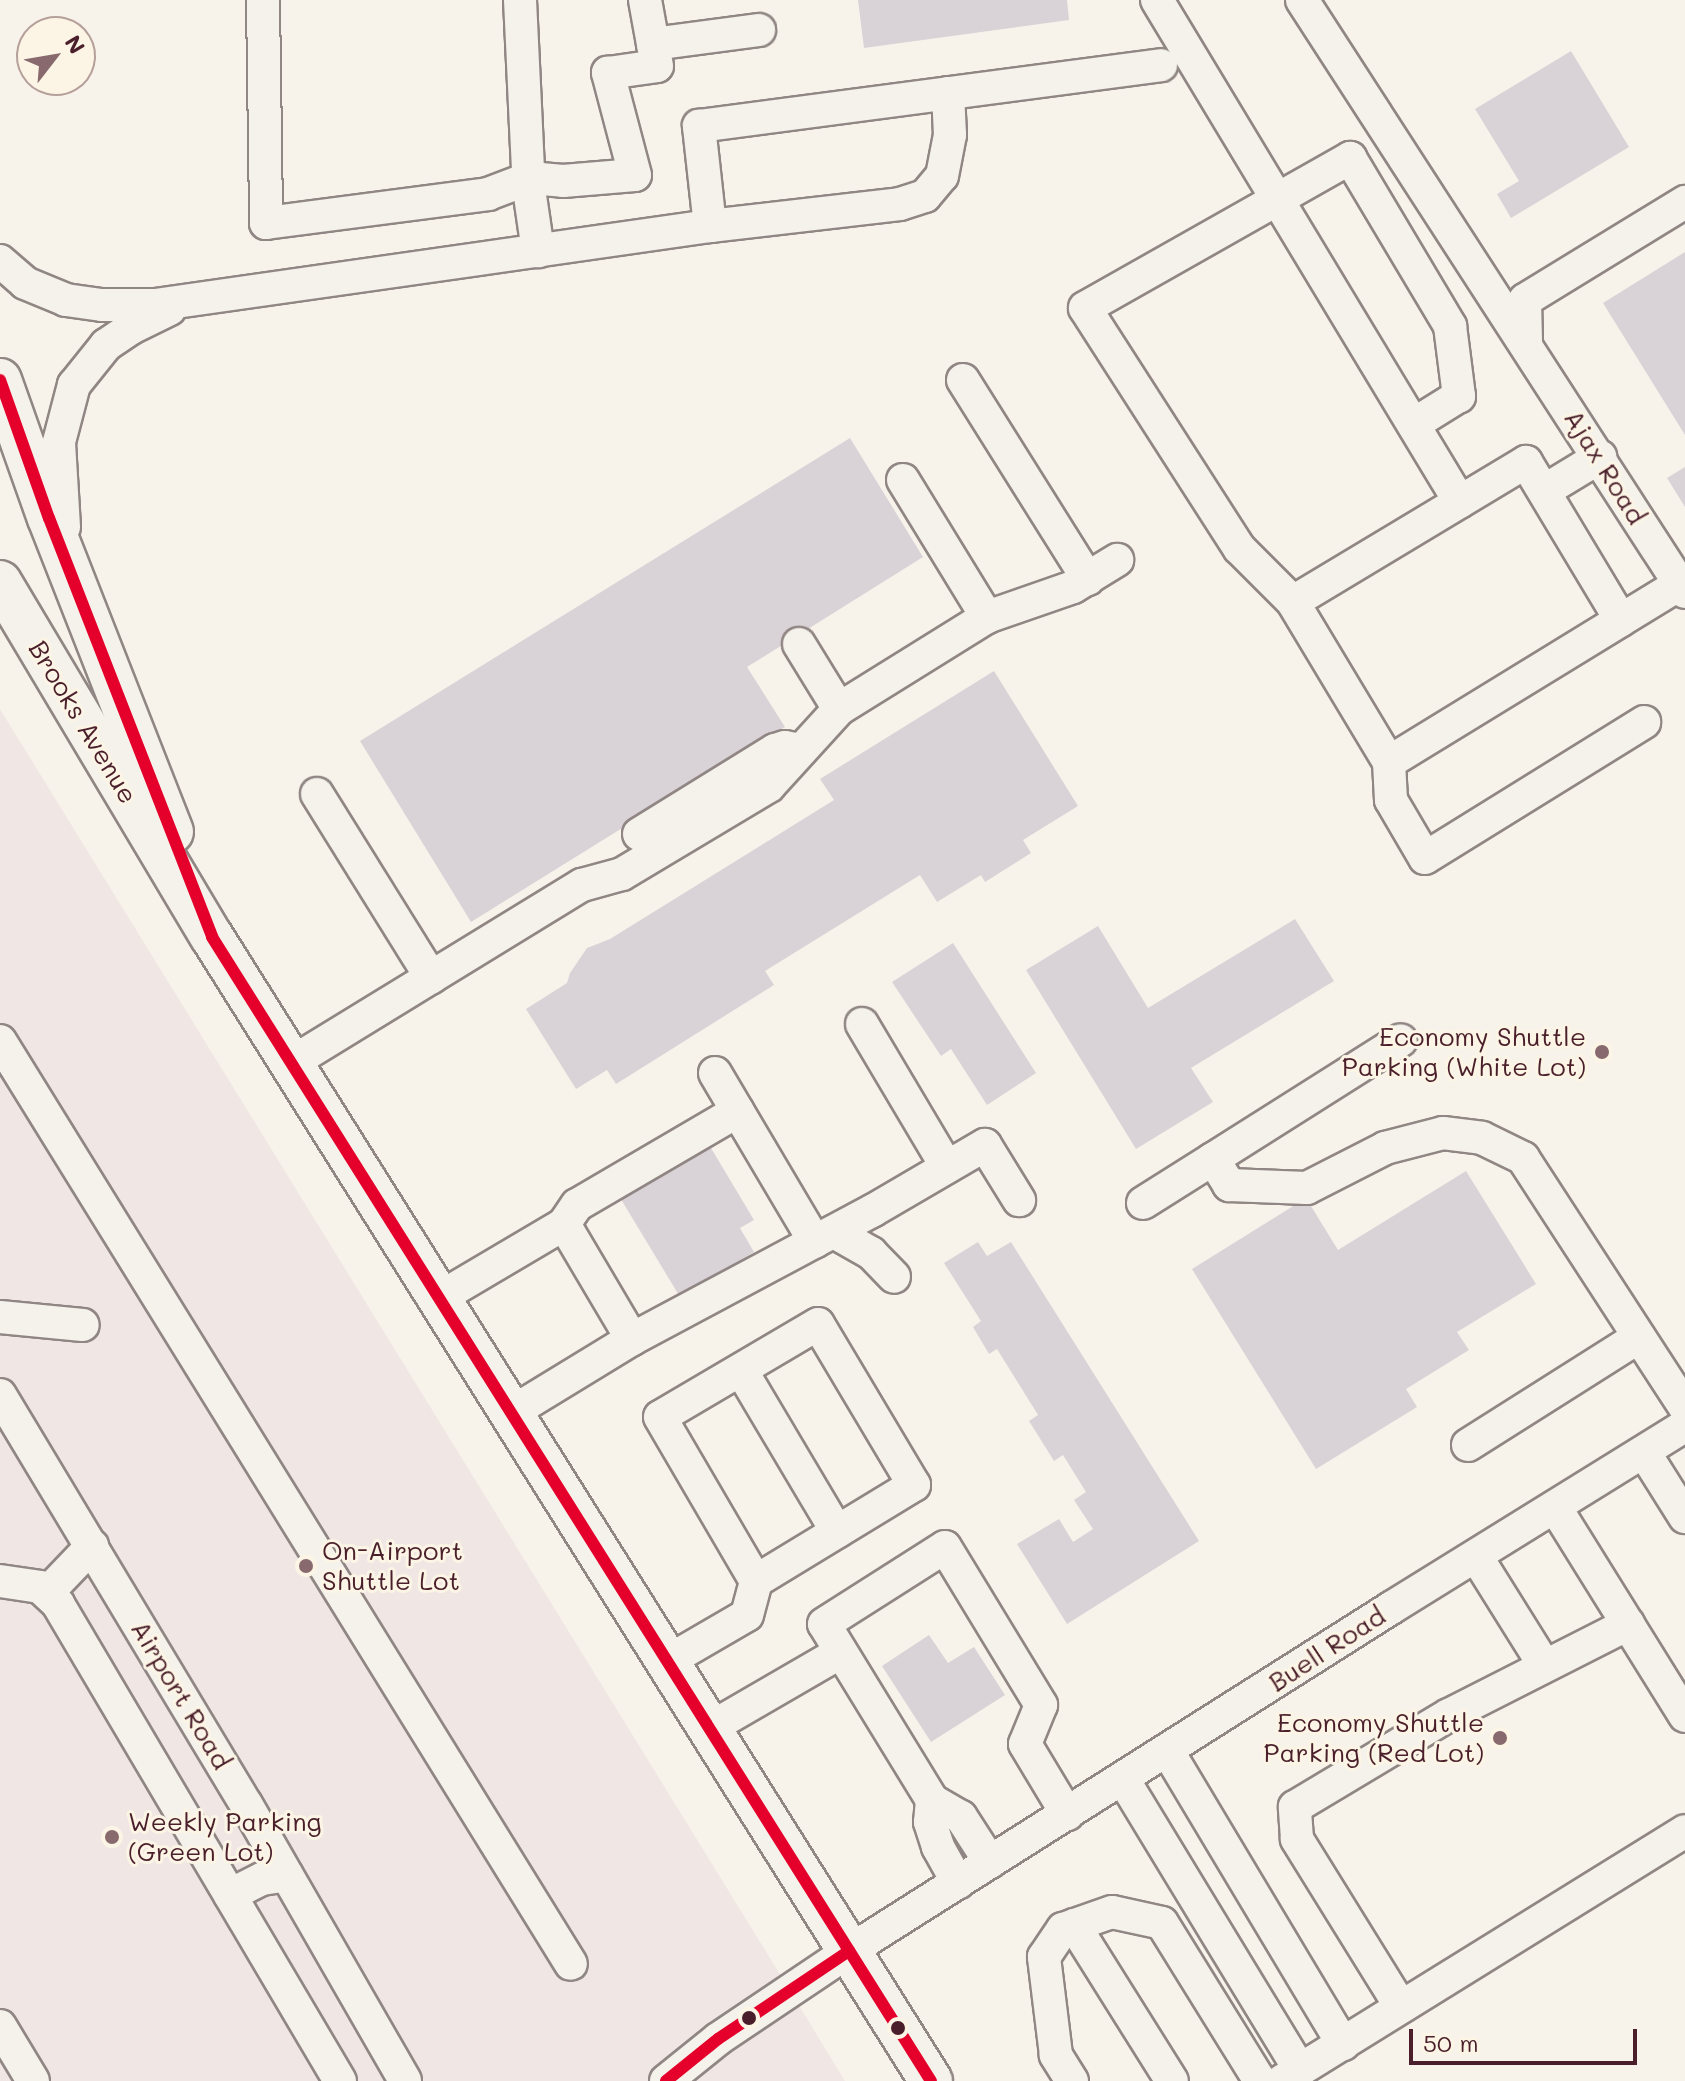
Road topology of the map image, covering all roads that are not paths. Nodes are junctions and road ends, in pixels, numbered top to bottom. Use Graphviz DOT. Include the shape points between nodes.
graph roads {
  1 [pos="263,0"];
  2 [pos="520,0"];
  3 [pos="645,0"];
  4 [pos="1157,0"];
  5 [pos="1302,0"];
  6 [pos="759,30"];
  7 [pos="653,44"];
  8 [pos="1161,65"];
  9 [pos="948,93"];
  10 [pos="530,178"];
  11 [pos="1277,199"];
  12 [pos="1685,202"];
  13 [pos="710,226"];
  14 [pos="538,251"];
  15 [pos="0,261"];
  16 [pos="192,302"];
  17 [pos="1526,341"];
  18 [pos="0,380"];
  19 [pos="963,380"];
  20 [pos="1414,424"];
  21 [pos="1600,457"];
  22 [pos="903,480"];
  23 [pos="1544,491"];
  24 [pos="1460,502"];
  25 [pos="1117,560"];
  26 [pos="1088,579"];
  27 [pos="0,582"];
  28 [pos="1682,588"];
  29 [pos="78,591"];
  30 [pos="1293,602"];
  31 [pos="987,617"];
  32 [pos="1621,620"];
  33 [pos="799,644"];
  34 [pos="839,709"];
  35 [pos="1644,722"];
  36 [pos="800,750"];
  37 [pos="1389,762"];
  38 [pos="317,794"];
  39 [pos="639,834"];
  40 [pos="212,937"];
  41 [pos="431,977"];
  42 [pos="862,1024"];
  43 [pos="1401,1040"];
  44 [pos="0,1041"];
  45 [pos="291,1063"];
  46 [pos="715,1073"];
  47 [pos="738,1111"];
  48 [pos="1213,1159"];
  49 [pos="947,1167"];
  50 [pos="1019,1200"];
  51 [pos="1143,1203"];
  52 [pos="564,1224"];
  53 [pos="825,1237"];
  54 [pos="894,1277"];
  55 [pos="439,1298"];
  56 [pos="0,1317"];
  57 [pos="83,1325"];
  58 [pos="1639,1337"];
  59 [pos="632,1339"];
  60 [pos="741,1370"];
  61 [pos="0,1395"];
  62 [pos="1685,1407"];
  63 [pos="511,1413"];
  64 [pos="1685,1426"];
  65 [pos="1468,1445"];
  66 [pos="1644,1452"];
  67 [pos="1555,1507"];
  68 [pos="1685,1517"];
  69 [pos="837,1532"];
  70 [pos="92,1546"];
  71 [pos="1476,1556"];
  72 [pos="0,1581"];
  73 [pos="756,1581"];
  74 [pos="48,1592"];
  75 [pos="1628,1624"];
  76 [pos="841,1652"];
  77 [pos="668,1661"];
  78 [pos="1544,1665"];
  79 [pos="1685,1716"];
  80 [pos="710,1728"];
  81 [pos="1167,1750"];
  82 [pos="1123,1779"];
  83 [pos="932,1800"];
  84 [pos="1067,1814"];
  85 [pos="1685,1831"];
  86 [pos="990,1862"];
  87 [pos="287,1875"];
  88 [pos="958,1883"];
  89 [pos="230,1895"];
  90 [pos="1074,1925"];
  91 [pos="849,1951"];
  92 [pos="571,1964"];
  93 [pos="1401,2007"];
  94 [pos="0,2026"];
  95 [pos="1343,2044"];
  96 [pos="1291,2076"];
  97 [pos="33,2081"];
  98 [pos="340,2081"];
  99 [pos="405,2081"];
  100 [pos="666,2081"];
  101 [pos="931,2081"];
  102 [pos="1072,2081"];
  103 [pos="1172,2081"];
  104 [pos="1260,2081"];
  1 -- 10 [label="street" via="266,223 488,194"];
  2 -- 10 [label="street"];
  3 -- 7 [label="street"];
  4 -- 11 [label="street"];
  5 -- 17 [label="street, Ajax Road"];
  6 -- 7 [label="street"];
  7 -- 10 [label="street" via="657,66 608,73 635,175"];
  8 -- 9 [label="street"];
  9 -- 13 [label="street" via="946,162 935,188 925,196 900,204"];
  9 -- 13 [label="street" via="699,126"];
  10 -- 14 [label="street"];
  11 -- 20 [label="street"];
  11 -- 20 [label="street" via="1350,158 1450,326 1459,396"];
  11 -- 30 [label="street" via="1085,308 1239,548"];
  12 -- 17 [label="street" via="1525,300"];
  13 -- 14 [label="street"];
  14 -- 16 [label="street"];
  15 -- 16 [label="street" via="25,283 66,300 125,306"];
  16 -- 29 [label="street" via="145,321 106,345 88,363 69,398 59,442 59,484"];
  17 -- 21 [label="street, Ajax Road"];
  18 -- 29 [label="main road"];
  19 -- 26 [label="street"];
  20 -- 24 [label="street"];
  21 -- 23 [label="street"];
  21 -- 28 [label="street, Ajax Road"];
  22 -- 31 [label="street"];
  23 -- 24 [label="street" via="1526,462"];
  23 -- 32 [label="street"];
  24 -- 30 [label="street"];
  25 -- 26 [label="street"];
  26 -- 31 [label="street"];
  27 -- 40 [label="main road, Brooks Avenue"];
  28 -- 32 [label="street"];
  29 -- 40 [label="main road"];
  30 -- 37 [label="street"];
  31 -- 34 [label="street"];
  32 -- 37 [label="street"];
  33 -- 34 [label="street"];
  34 -- 36 [label="street"];
  35 -- 37 [label="street" via="1425,858 1391,800"];
  36 -- 39 [label="street" via="775,750"];
  36 -- 41 [label="street" via="779,777 757,793 622,874 582,885"];
  38 -- 41 [label="street"];
  40 -- 45 [label="main road, Brooks Avenue"];
  41 -- 45 [label="street"];
  42 -- 49 [label="street"];
  43 -- 48 [label="street"];
  44 -- 92 [label="street"];
  45 -- 55 [label="main road, Brooks Avenue"];
  46 -- 47 [label="street"];
  47 -- 52 [label="street" via="577,1205"];
  47 -- 53 [label="street"];
  48 -- 51 [label="street"];
  48 -- 58 [label="street" via="1229,1185 1307,1188 1385,1148 1443,1133 1482,1138 1523,1158"];
  49 -- 50 [label="street" via="985,1145"];
  49 -- 53 [label="street"];
  52 -- 55 [label="street"];
  52 -- 59 [label="street"];
  53 -- 54 [label="street" via="871,1253"];
  53 -- 59 [label="street"];
  55 -- 63 [label="main road, Brooks Avenue"];
  56 -- 57 [label="street"];
  58 -- 62 [label="street"];
  58 -- 65 [label="street"];
  59 -- 63 [label="street"];
  60 -- 69 [label="street"];
  60 -- 69 [label="street" via="818,1324 914,1485"];
  60 -- 73 [label="street" via="660,1417"];
  61 -- 70 [label="street, Airport Road"];
  63 -- 77 [label="main road, Brooks Avenue"];
  64 -- 66 [label="street, Buell Road"];
  66 -- 67 [label="street, Buell Road"];
  66 -- 68 [label="street"];
  67 -- 71 [label="street, Buell Road"];
  67 -- 75 [label="street"];
  69 -- 73 [label="street"];
  70 -- 74 [label="street"];
  70 -- 87 [label="street, Airport Road"];
  71 -- 78 [label="street"];
  71 -- 81 [label="street, Buell Road"];
  72 -- 74 [label="street" via="32,1584"];
  73 -- 77 [label="street" via="747,1615"];
  74 -- 89 [label="street"];
  75 -- 78 [label="street"];
  75 -- 79 [label="street"];
  76 -- 80 [label="street"];
  76 -- 83 [label="street"];
  76 -- 84 [label="street" via="824,1624 945,1547 1041,1705 1025,1744"];
  77 -- 80 [label="main road, Brooks Avenue"];
  78 -- 93 [label="street" via="1295,1807 1297,1839"];
  80 -- 91 [label="main road, Brooks Avenue"];
  81 -- 82 [label="street, Buell Road"];
  81 -- 95 [label="street"];
  82 -- 84 [label="street, Buell Road"];
  82 -- 96 [label="street"];
  83 -- 86 [label="street" via="961,1817"];
  83 -- 88 [label="street" via="930,1822"];
  84 -- 86 [label="street, Buell Road"];
  85 -- 93 [label="street"];
  86 -- 88 [label="street, Buell Road"];
  87 -- 89 [label="street" via="262,1879"];
  87 -- 99 [label="street, Airport Road"];
  88 -- 91 [label="street, Buell Road"];
  89 -- 98 [label="street"];
  90 -- 102 [label="street" via="1063,1929 1044,1957 1056,2055"];
  90 -- 103 [label="street"];
  90 -- 104 [label="street" via="1112,1912 1162,1923"];
  91 -- 100 [label="street" via="718,2039"];
  91 -- 101 [label="main road, Brooks Avenue"];
  93 -- 95 [label="street"];
  94 -- 97 [label="street"];
  95 -- 96 [label="street"];
}
